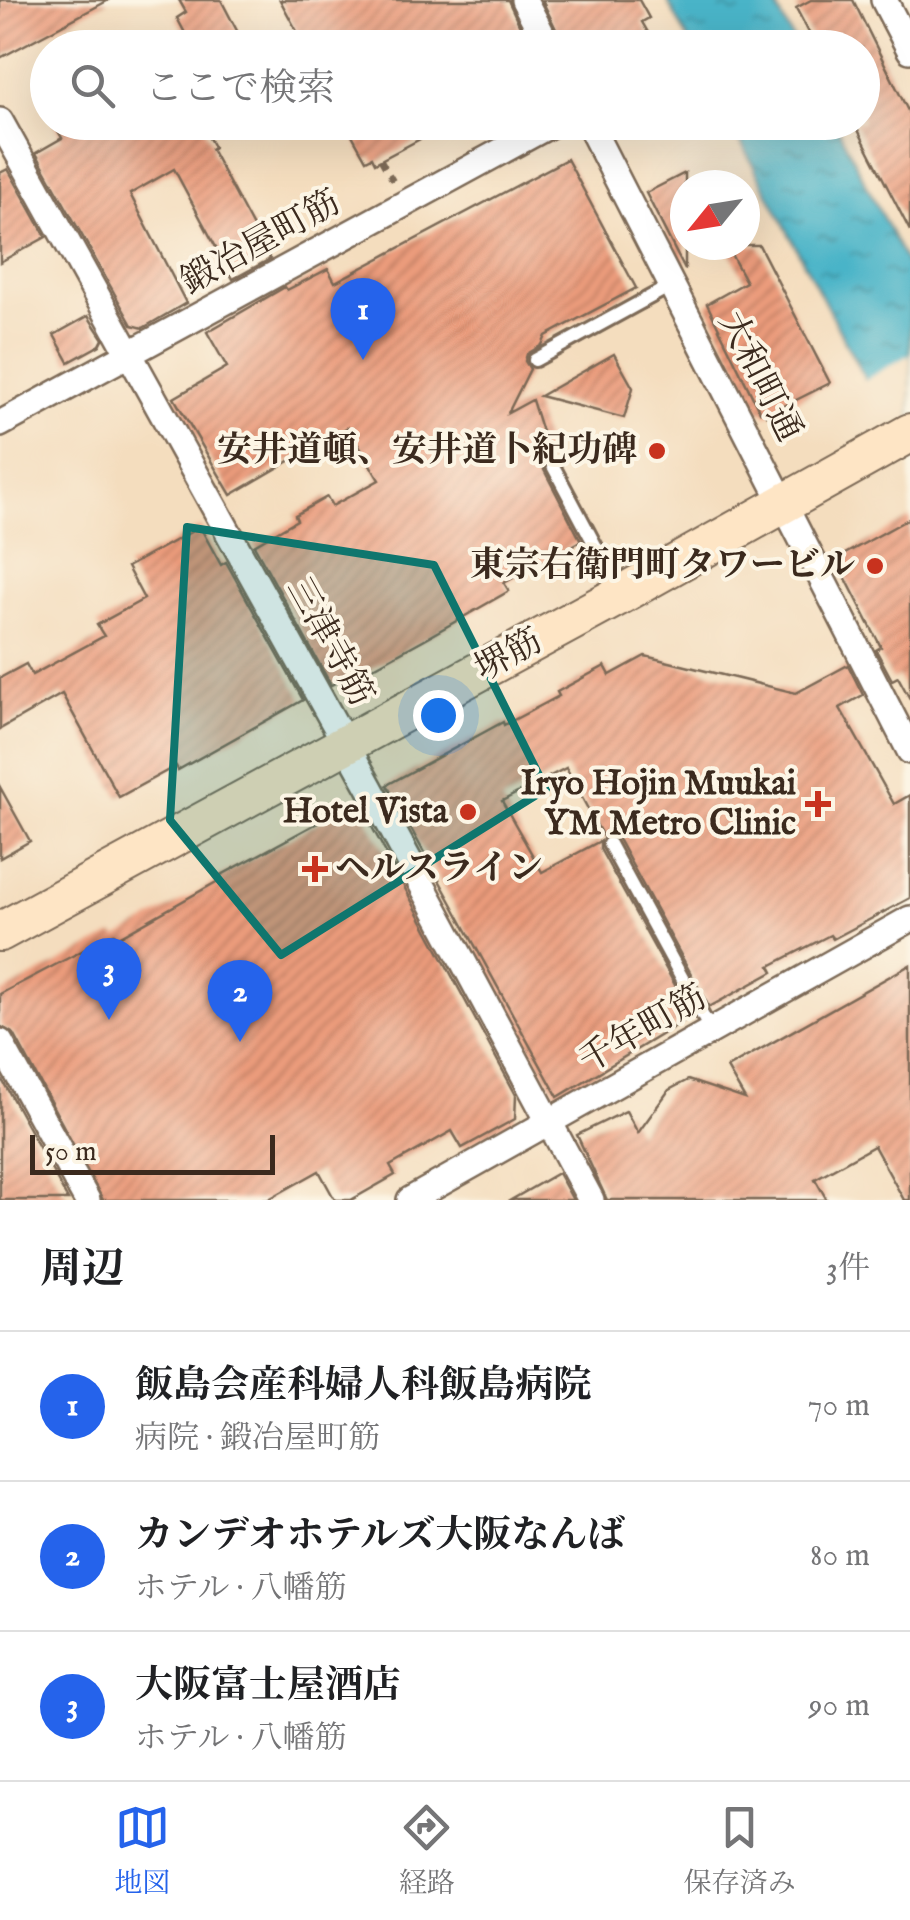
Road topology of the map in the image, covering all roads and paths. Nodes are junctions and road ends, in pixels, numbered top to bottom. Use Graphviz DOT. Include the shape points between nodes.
graph roads {
  1 [pos="524,0"];
  2 [pos="884,0"];
  3 [pos="539,30"];
  4 [pos="910,50"];
  5 [pos="0,120"];
  6 [pos="522,140"];
  7 [pos="597,140"];
  8 [pos="672,285"];
  9 [pos="129,355"];
  10 [pos="534,360"];
  11 [pos="0,424"];
  12 [pos="910,433"];
  13 [pos="553,466"];
  14 [pos="784,504"];
  15 [pos="622,594"];
  16 [pos="346,745"];
  17 [pos="910,751"];
  18 [pos="609,844"];
  19 [pos="910,919"];
  20 [pos="0,932"];
  21 [pos="711,1031"];
  22 [pos="0,1042"];
  23 [pos="550,1124"];
  24 [pos="87,1200"];
  25 [pos="410,1200"];
  26 [pos="592,1200"];
  1 -- 3 [label="street"];
  2 -- 4 [label="street"];
  5 -- 9 [label="street, 三津寺筋"];
  6 -- 9 [label="street, 鍛冶屋町筋"];
  7 -- 8 [label="street, 大和町通"];
  8 -- 10 [label="lane"];
  8 -- 14 [label="street, 大和町通"];
  9 -- 11 [label="street, 鍛冶屋町筋"];
  9 -- 16 [label="street, 三津寺筋"];
  12 -- 14 [label="main road, 堺筋"];
  13 -- 15 [label="lane"];
  14 -- 15 [label="main road, 堺筋"];
  14 -- 17 [label="street, 大和町通"];
  15 -- 16 [label="main road, 堺筋"];
  16 -- 20 [label="main road, 堺筋"];
  16 -- 23 [label="street, 三津寺筋"];
  18 -- 21 [label="lane"];
  19 -- 21 [label="street, 千年町筋"];
  21 -- 23 [label="street, 千年町筋"];
  22 -- 24 [label="street"];
  23 -- 25 [label="street, 千年町筋"];
  23 -- 26 [label="street, 三津寺筋"];
}
